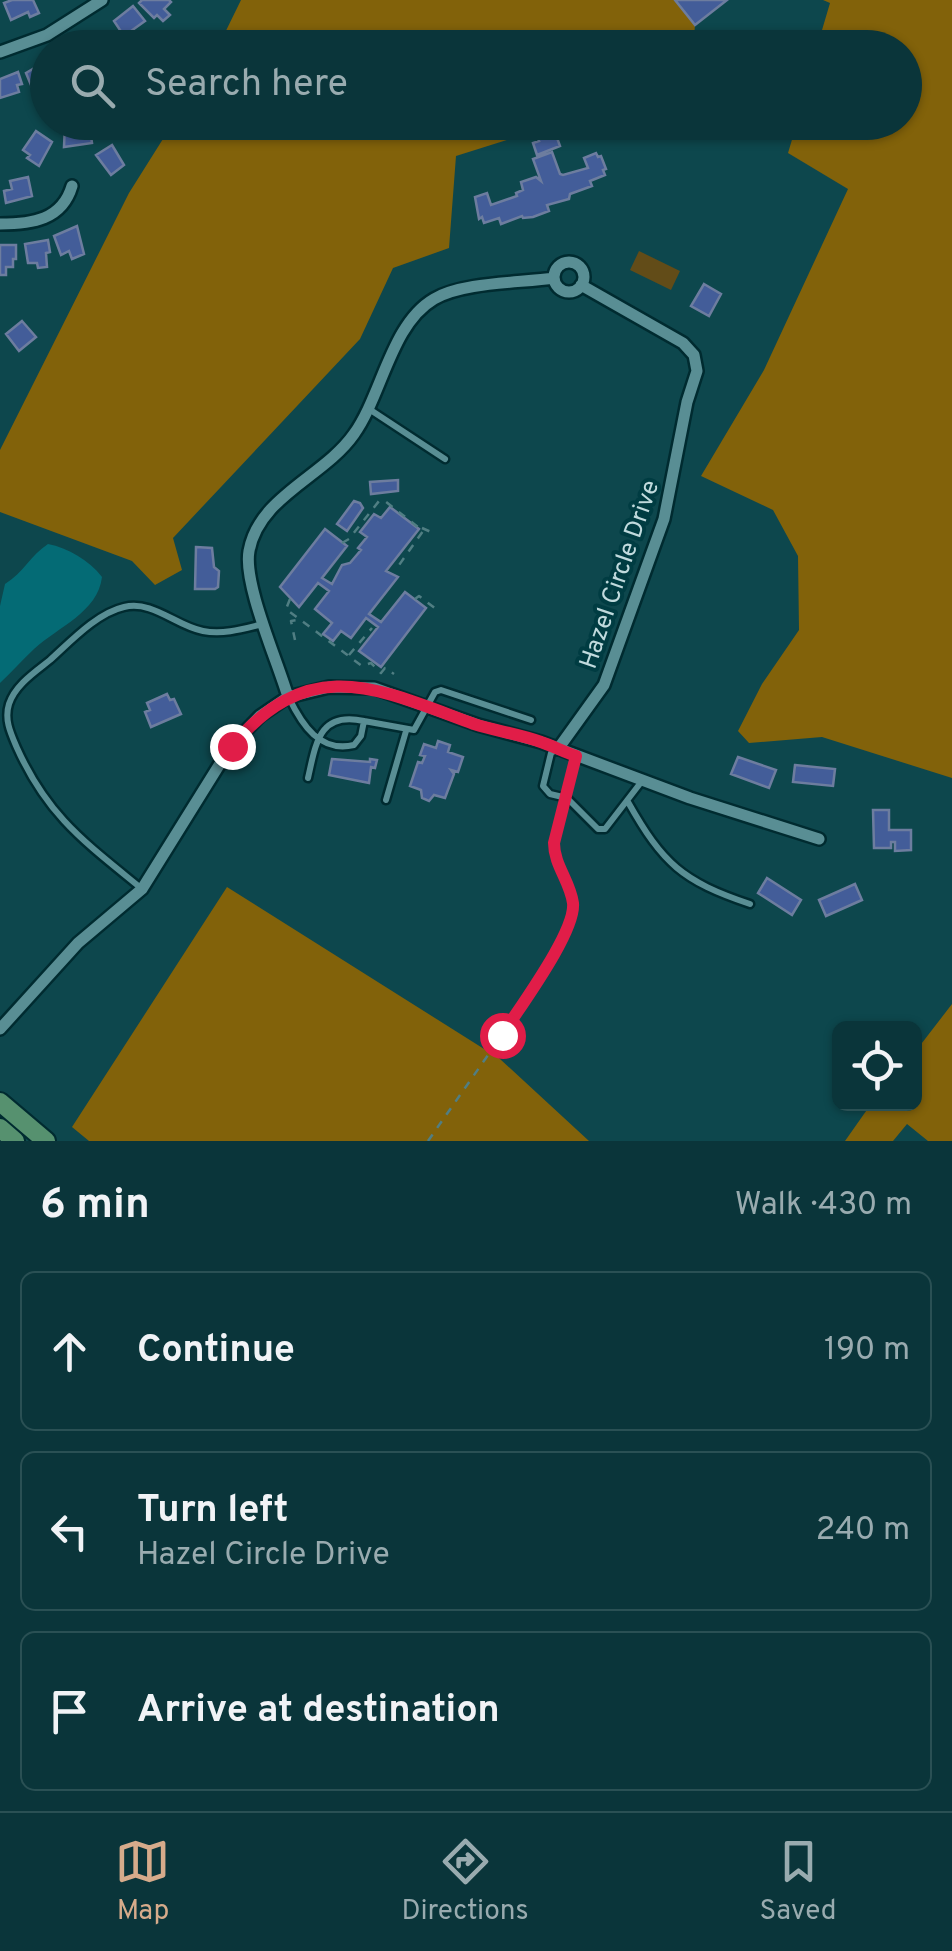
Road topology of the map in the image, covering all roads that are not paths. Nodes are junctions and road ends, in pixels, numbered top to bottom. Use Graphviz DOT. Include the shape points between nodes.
graph roads {
  1 [pos="102,0"];
  2 [pos="55,30"];
  3 [pos="30,41"];
  4 [pos="0,52"];
  5 [pos="72,186"];
  6 [pos="0,224"];
  7 [pos="554,278"];
  8 [pos="581,284"];
  9 [pos="368,408"];
  10 [pos="445,459"];
  11 [pos="264,624"];
  12 [pos="288,697"];
  13 [pos="428,706"];
  14 [pos="513,714"];
  15 [pos="530,720"];
  16 [pos="364,721"];
  17 [pos="406,731"];
  18 [pos="506,733"];
  19 [pos="317,738"];
  20 [pos="558,750"];
  21 [pos="308,778"];
  22 [pos="642,780"];
  23 [pos="386,800"];
  24 [pos="628,802"];
  25 [pos="818,839"];
  26 [pos="142,889"];
  27 [pos="750,904"];
  28 [pos="0,1030"];
  29 [pos="0,1102"];
  30 [pos="0,1128"];
  31 [pos="15,1141"];
  32 [pos="46,1141"];
  1 -- 2 [label="street"];
  3 -- 4 [label="street"];
  5 -- 6 [label="street" via="64,206 48,218"];
  7 -- 8 [label="street, Hazel Circle Drive" via="565,291"];
  7 -- 8 [label="street, Hazel Circle Drive" via="559,265 574,262 583,272"];
  7 -- 9 [label="street, Hazel Circle Drive" via="433,300 408,324"];
  8 -- 20 [label="street, Hazel Circle Drive" via="682,342 697,372 656,542 604,686"];
  9 -- 10 [label="lane"];
  9 -- 11 [label="street, Hazel Circle Drive" via="351,438 273,506 255,532 249,570"];
  11 -- 12 [label="street, Hazel Circle Drive"];
  11 -- 26 [label="lane" via="214,633 146,606 125,606 69,643 12,698 10,732 45,801"];
  12 -- 13 [label="street" via="349,686"];
  12 -- 19 [label="lane"];
  12 -- 26 [label="street" via="232,746"];
  13 -- 14 [label="lane" via="441,690"];
  13 -- 17 [label="lane" via="417,727"];
  13 -- 18 [label="street"];
  14 -- 15 [label="lane"];
  14 -- 18 [label="lane"];
  16 -- 17 [label="lane"];
  16 -- 19 [label="lane" via="338,720"];
  16 -- 19 [label="lane" via="349,746"];
  17 -- 23 [label="lane"];
  18 -- 20 [label="street"];
  19 -- 21 [label="lane"];
  20 -- 22 [label="street"];
  20 -- 24 [label="lane" via="551,753 543,786 550,794 567,798 605,830"];
  22 -- 24 [label="lane"];
  22 -- 25 [label="street"];
  24 -- 27 [label="lane" via="665,859 716,892"];
  26 -- 28 [label="street" via="78,943"];
  29 -- 32 [label="main road"];
  30 -- 31 [label="main road"];
}
